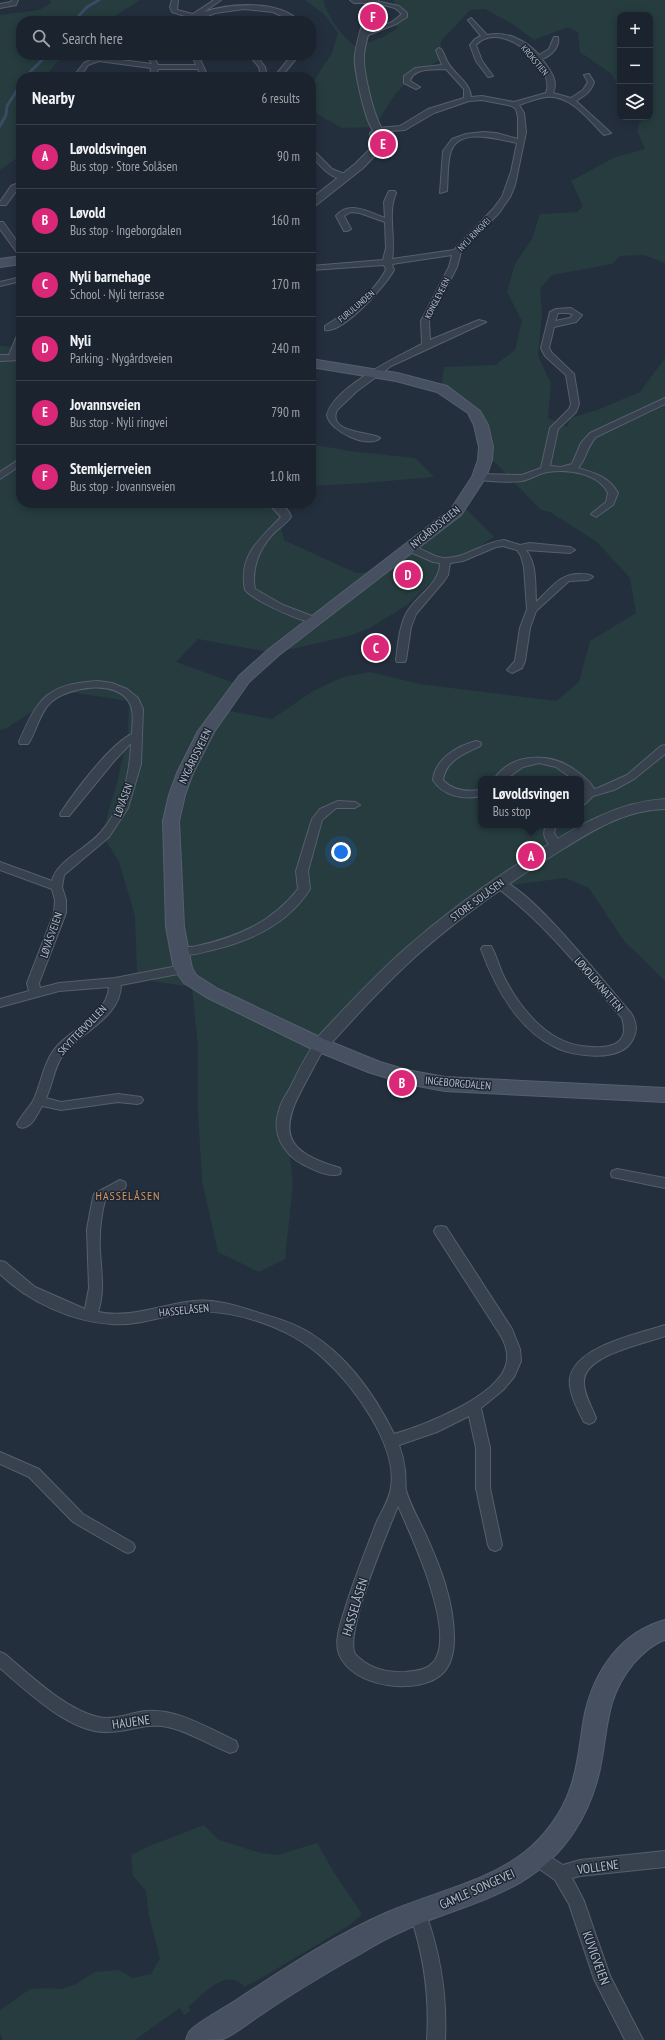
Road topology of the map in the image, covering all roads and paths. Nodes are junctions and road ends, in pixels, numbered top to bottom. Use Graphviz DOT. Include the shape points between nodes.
graph roads {
  1 [pos="15,0"];
  2 [pos="175,0"];
  3 [pos="218,0"];
  4 [pos="354,0"];
  5 [pos="374,1"];
  6 [pos="0,6"];
  7 [pos="186,16"];
  8 [pos="196,16"];
  9 [pos="201,16"];
  10 [pos="287,16"];
  11 [pos="471,20"];
  12 [pos="364,35"];
  13 [pos="485,37"];
  14 [pos="556,38"];
  15 [pos="439,50"];
  16 [pos="536,58"];
  17 [pos="96,60"];
  18 [pos="106,60"];
  19 [pos="153,60"];
  20 [pos="197,60"];
  21 [pos="256,60"];
  22 [pos="292,60"];
  23 [pos="154,66"];
  24 [pos="200,67"];
  25 [pos="448,67"];
  26 [pos="80,72"];
  27 [pos="153,72"];
  28 [pos="203,72"];
  29 [pos="263,72"];
  30 [pos="281,72"];
  31 [pos="588,75"];
  32 [pos="490,76"];
  33 [pos="416,87"];
  34 [pos="549,95"];
  35 [pos="468,99"];
  36 [pos="571,101"];
  37 [pos="514,104"];
  38 [pos="378,130"];
  39 [pos="607,133"];
  40 [pos="521,141"];
  41 [pos="316,156"];
  42 [pos="344,178"];
  43 [pos="16,187"];
  44 [pos="443,191"];
  45 [pos="392,193"];
  46 [pos="16,197"];
  47 [pos="316,200"];
  48 [pos="1,205"];
  49 [pos="389,222"];
  50 [pos="0,224"];
  51 [pos="347,228"];
  52 [pos="16,245"];
  53 [pos="457,252"];
  54 [pos="16,261"];
  55 [pos="387,262"];
  56 [pos="0,263"];
  57 [pos="316,268"];
  58 [pos="16,281"];
  59 [pos="0,284"];
  60 [pos="482,322"];
  61 [pos="550,325"];
  62 [pos="328,328"];
  63 [pos="426,345"];
  64 [pos="16,357"];
  65 [pos="0,358"];
  66 [pos="316,364"];
  67 [pos="367,373"];
  68 [pos="665,401"];
  69 [pos="376,438"];
  70 [pos="16,465"];
  71 [pos="545,469"];
  72 [pos="572,469"];
  73 [pos="0,476"];
  74 [pos="479,477"];
  75 [pos="279,508"];
  76 [pos="596,514"];
  77 [pos="409,548"];
  78 [pos="520,548"];
  79 [pos="570,550"];
  80 [pos="445,561"];
  81 [pos="588,577"];
  82 [pos="532,609"];
  83 [pos="314,620"];
  84 [pos="401,660"];
  85 [pos="512,670"];
  86 [pos="137,736"];
  87 [pos="24,742"];
  88 [pos="476,744"];
  89 [pos="665,748"];
  90 [pos="503,776"];
  91 [pos="576,776"];
  92 [pos="584,782"];
  93 [pos="590,793"];
  94 [pos="478,794"];
  95 [pos="584,799"];
  96 [pos="665,804"];
  97 [pos="355,805"];
  98 [pos="65,814"];
  99 [pos="550,828"];
  100 [pos="556,845"];
  101 [pos="0,866"];
  102 [pos="500,884"];
  103 [pos="56,887"];
  104 [pos="487,948"];
  105 [pos="180,951"];
  106 [pos="183,969"];
  107 [pos="115,982"];
  108 [pos="35,994"];
  109 [pos="0,1003"];
  110 [pos="320,1045"];
  111 [pos="665,1095"];
  112 [pos="137,1100"];
  113 [pos="39,1101"];
  114 [pos="23,1124"];
  115 [pos="335,1171"];
  116 [pos="617,1174"];
  117 [pos="665,1183"];
  118 [pos="120,1185"];
  119 [pos="441,1231"];
  120 [pos="0,1266"];
  121 [pos="90,1315"];
  122 [pos="665,1330"];
  123 [pos="474,1407"];
  124 [pos="589,1418"];
  125 [pos="391,1441"];
  126 [pos="0,1458"];
  127 [pos="398,1489"];
  128 [pos="495,1545"];
  129 [pos="128,1547"];
  130 [pos="665,1630"];
  131 [pos="0,1659"];
  132 [pos="230,1746"];
  133 [pos="537,1857"];
  134 [pos="665,1859"];
  135 [pos="561,1874"];
  136 [pos="418,1914"];
  137 [pos="199,2040"];
  138 [pos="436,2040"];
  139 [pos="634,2040"];
  1 -- 6 [label="street" via="14,4"];
  2 -- 7 [label="street" via="174,11"];
  3 -- 8 [label="street"];
  4 -- 5 [label="street"];
  5 -- 12 [label="street"];
  5 -- 12 [label="street" via="401,9 405,14 394,23"];
  9 -- 10 [label="street" via="221,9 243,8 280,12"];
  11 -- 13 [label="street"];
  12 -- 38 [label="street" via="359,56 360,72 374,125"];
  13 -- 16 [label="street, KROKSTIEN" via="515,39 525,45"];
  13 -- 32 [label="street" via="475,41 473,45"];
  14 -- 16 [label="street" via="550,52"];
  15 -- 25 [label="street"];
  16 -- 34 [label="street, KROKSTIEN" via="552,82"];
  17 -- 26 [label="street" via="86,64"];
  18 -- 23 [label="street"];
  19 -- 23 [label="street"];
  20 -- 24 [label="street"];
  21 -- 29 [label="street"];
  22 -- 30 [label="street"];
  23 -- 24 [label="street"];
  23 -- 27 [label="street"];
  24 -- 28 [label="street"];
  25 -- 33 [label="street" via="428,68 412,73 406,82"];
  25 -- 35 [label="street" via="467,89"];
  31 -- 36 [label="street" via="590,87"];
  34 -- 36 [label="street"];
  34 -- 37 [label="street"];
  35 -- 37 [label="street" via="482,98"];
  35 -- 38 [label="street" via="431,111 402,128"];
  36 -- 39 [label="street"];
  37 -- 40 [label="street, NYLI RINGVEI" via="521,112"];
  38 -- 42 [label="street" via="375,133 378,147 376,150"];
  40 -- 44 [label="street" via="492,135 469,136 456,140 449,145 447,151"];
  40 -- 53 [label="street, NYLI RINGVEI" via="515,173 506,198"];
  41 -- 42 [label="street" via="329,171"];
  42 -- 47 [label="street"];
  43 -- 48 [label="street"];
  45 -- 49 [label="street" via="388,202"];
  46 -- 48 [label="street"];
  49 -- 51 [label="street" via="350,209 340,216"];
  49 -- 55 [label="street" via="390,248"];
  50 -- 52 [label="street"];
  53 -- 55 [label="street, NYLI RINGVEI"];
  53 -- 63 [label="street, KONGLEVEIEN" via="453,267 425,321"];
  54 -- 56 [label="main road"];
  55 -- 57 [label="street, NYLI RINGVEI"];
  55 -- 62 [label="street, FURULUNDEN" via="390,270 378,288"];
  58 -- 59 [label="street"];
  60 -- 63 [label="street"];
  61 -- 71 [label="street" via="545,348 570,374 575,404 573,410 554,428"];
  63 -- 67 [label="street"];
  64 -- 65 [label="street"];
  66 -- 67 [label="main road"];
  67 -- 69 [label="street" via="335,405 331,418 347,433"];
  67 -- 74 [label="main road, NYGÅRDSVEIEN" via="434,386 457,398 473,411 481,424 486,447"];
  68 -- 72 [label="street" via="593,435 584,444 579,464"];
  70 -- 73 [label="street"];
  71 -- 72 [label="street"];
  71 -- 74 [label="street" via="528,478"];
  72 -- 76 [label="street" via="600,478 611,486 613,493 610,503"];
  74 -- 77 [label="main road, NYGÅRDSVEIEN" via="456,512"];
  75 -- 83 [label="street" via="286,517 269,533 253,556 248,572 250,590 280,607"];
  77 -- 80 [label="street" via="436,560"];
  77 -- 83 [label="main road, NYGÅRDSVEIEN"];
  78 -- 79 [label="street" via="530,546"];
  78 -- 80 [label="street" via="504,543 494,544 460,558"];
  78 -- 82 [label="street" via="529,567"];
  80 -- 84 [label="street" via="444,573 410,616"];
  81 -- 82 [label="street" via="572,577 563,581 539,606"];
  82 -- 85 [label="street" via="525,625 520,661"];
  83 -- 105 [label="main road, NYGÅRDSVEIEN" via="244,679 206,731 185,772 176,795 171,821 175,927"];
  86 -- 87 [label="street, LØVÅSEN" via="138,710 132,696 113,686 84,685 61,691 49,698 39,709"];
  86 -- 98 [label="street" via="133,736 118,748"];
  86 -- 103 [label="street, LØVÅSEN" via="136,764 123,808 105,835 59,874"];
  88 -- 94 [label="street" via="446,760 441,766 438,780 459,794"];
  89 -- 93 [label="street" via="629,777 610,788"];
  90 -- 91 [label="street" via="519,764 536,759 557,763"];
  92 -- 93 [label="street"];
  93 -- 95 [label="street"];
  96 -- 100 [label="street, STORE SOLÅSEN" via="638,806 617,812 598,820"];
  97 -- 105 [label="street" via="332,806 318,819 302,871 304,889 293,905 270,924 240,939 187,952"];
  99 -- 100 [label="street" via="549,839"];
  100 -- 102 [label="street, STORE SOLÅSEN"];
  101 -- 103 [label="street"];
  102 -- 104 [label="street, LØVOLDKNATTEN" via="526,903 549,926 626,1016 630,1034 626,1041 606,1051 578,1050 559,1044 525,1019 513,1003 494,972"];
  102 -- 110 [label="street, STORE SOLÅSEN" via="419,944"];
  103 -- 108 [label="street, LØVÅSVEIEN" via="61,904 60,913 33,983"];
  105 -- 106 [label="main road, NYGÅRDSVEIEN"];
  106 -- 107 [label="street"];
  106 -- 110 [label="main road, INGEBORGDALEN" via="190,979 212,993"];
  107 -- 108 [label="street" via="59,987"];
  107 -- 113 [label="street, SKYTTERVOLLEN" via="112,998 105,1009 60,1050 49,1069"];
  108 -- 109 [label="street"];
  110 -- 111 [label="main road, INGEBORGDALEN" via="374,1067 445,1084"];
  110 -- 115 [label="street" via="309,1060 284,1112 282,1126 284,1141 293,1153 322,1168"];
  112 -- 113 [label="street" via="118,1098 61,1106"];
  113 -- 114 [label="street, SKYTTERVOLLEN"];
  116 -- 117 [label="street"];
  118 -- 121 [label="street" via="100,1197 95,1212 93,1242 96,1288 95,1303"];
  119 -- 123 [label="street" via="507,1333 513,1350 512,1366 508,1375"];
  120 -- 121 [label="street, HASSELÅSEN" via="29,1290 57,1304"];
  121 -- 125 [label="street, HASSELÅSEN" via="121,1320 205,1306 241,1312 286,1327 313,1342 343,1370 371,1407"];
  122 -- 124 [label="street" via="605,1351 584,1363 579,1370 577,1386"];
  123 -- 125 [label="street" via="438,1426"];
  123 -- 128 [label="street" via="483,1448 483,1488"];
  125 -- 127 [label="street, HASSELÅSEN" via="398,1470"];
  126 -- 129 [label="street" via="34,1473 78,1518"];
  127 -- 127 [label="street, HASSELÅSEN" via="440,1594 447,1630 447,1646 441,1664 432,1674 416,1679 393,1679 365,1672 354,1664 346,1652 344,1641 351,1612"];
  130 -- 133 [label="main road, GAMLE SONGEVEI" via="637,1644 615,1666 602,1690 586,1779 577,1805 553,1841"];
  131 -- 132 [label="street, HAUENE" via="64,1708 84,1720 102,1726 158,1718"];
  133 -- 135 [label="street, VOLLENE"];
  133 -- 136 [label="main road, GAMLE SONGEVEI" via="510,1877"];
  134 -- 135 [label="street, VOLLENE" via="580,1868"];
  135 -- 139 [label="street, KUVIGVEIEN" via="576,1901 603,1979"];
  136 -- 137 [label="main road, GAMLE SONGEVEI" via="374,1931 265,1996"];
  136 -- 138 [label="street" via="435,1973 438,2014"];
}
